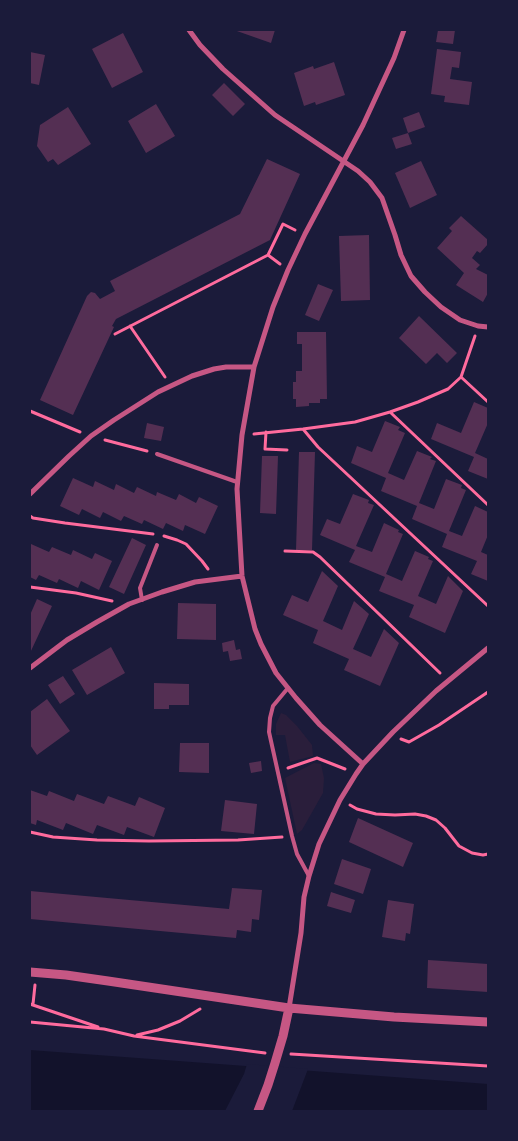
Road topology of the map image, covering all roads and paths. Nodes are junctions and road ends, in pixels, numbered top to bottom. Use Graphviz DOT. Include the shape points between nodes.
graph roads {
  1 [pos="188,30"];
  2 [pos="404,30"];
  3 [pos="344,162"];
  4 [pos="305,234"];
  5 [pos="130,326"];
  6 [pos="478,326"];
  7 [pos="488,328"];
  8 [pos="115,334"];
  9 [pos="254,367"];
  10 [pos="461,377"];
  11 [pos="171,386"];
  12 [pos="488,402"];
  13 [pos="30,411"];
  14 [pos="390,412"];
  15 [pos="302,429"];
  16 [pos="266,432"];
  17 [pos="242,435"];
  18 [pos="91,436"];
  19 [pos="287,450"];
  20 [pos="157,454"];
  21 [pos="237,482"];
  22 [pos="30,494"];
  23 [pos="488,505"];
  24 [pos="30,516"];
  25 [pos="153,534"];
  26 [pos="170,538"];
  27 [pos="177,540"];
  28 [pos="170,543"];
  29 [pos="157,544"];
  30 [pos="284,551"];
  31 [pos="242,576"];
  32 [pos="215,580"];
  33 [pos="30,587"];
  34 [pos="142,600"];
  35 [pos="129,604"];
  36 [pos="488,606"];
  37 [pos="488,648"];
  38 [pos="431,664"];
  39 [pos="30,668"];
  40 [pos="288,688"];
  41 [pos="488,692"];
  42 [pos="393,732"];
  43 [pos="363,764"];
  44 [pos="278,772"];
  45 [pos="356,774"];
  46 [pos="357,809"];
  47 [pos="30,832"];
  48 [pos="276,838"];
  49 [pos="488,854"];
  50 [pos="308,876"];
  51 [pos="33,972"];
  52 [pos="218,997"];
  53 [pos="32,1004"];
  54 [pos="289,1008"];
  55 [pos="30,1022"];
  56 [pos="488,1022"];
  57 [pos="104,1029"];
  58 [pos="134,1036"];
  59 [pos="269,1053"];
  60 [pos="289,1054"];
  61 [pos="488,1066"];
  62 [pos="258,1111"];
  1 -- 3 [label="street" via="250,94"];
  2 -- 3 [label="street"];
  3 -- 4 [label="street"];
  3 -- 6 [label="street" via="370,182 382,198 411,276 441,307 460,320"];
  4 -- 5 [label="path" via="283,224 268,255"];
  4 -- 9 [label="street" via="273,307"];
  5 -- 8 [label="path"];
  5 -- 11 [label="path"];
  6 -- 7 [label="street"];
  6 -- 10 [label="path"];
  9 -- 11 [label="street" via="214,369"];
  9 -- 17 [label="street"];
  10 -- 12 [label="path"];
  10 -- 14 [label="path" via="448,389"];
  11 -- 18 [label="street"];
  13 -- 18 [label="path"];
  14 -- 15 [label="path" via="355,422"];
  14 -- 23 [label="path"];
  15 -- 16 [label="path"];
  15 -- 36 [label="path"];
  16 -- 17 [label="path"];
  16 -- 19 [label="path" via="265,449"];
  17 -- 21 [label="street"];
  18 -- 20 [label="path"];
  18 -- 22 [label="street"];
  20 -- 21 [label="lane"];
  21 -- 31 [label="street"];
  24 -- 25 [label="path"];
  26 -- 27 [label="path"];
  27 -- 28 [label="path"];
  27 -- 32 [label="path" via="186,544"];
  29 -- 34 [label="lane" via="140,588"];
  30 -- 38 [label="path" via="313,552 320,557"];
  31 -- 32 [label="street"];
  31 -- 40 [label="street" via="261,644"];
  32 -- 34 [label="street" via="195,582"];
  33 -- 35 [label="path"];
  34 -- 35 [label="street"];
  35 -- 39 [label="street" via="68,640"];
  37 -- 42 [label="street"];
  40 -- 43 [label="street" via="320,725"];
  40 -- 44 [label="lane" via="273,706 270,718 269,732"];
  41 -- 42 [label="path" via="409,742"];
  42 -- 43 [label="street"];
  43 -- 45 [label="street"];
  44 -- 45 [label="path" via="317,758"];
  44 -- 50 [label="lane" via="297,854"];
  45 -- 50 [label="street" via="319,844"];
  46 -- 49 [label="path" via="376,814 426,816 436,820 459,846 472,854"];
  47 -- 48 [label="path" via="98,840"];
  50 -- 54 [label="street"];
  51 -- 52 [label="street"];
  51 -- 53 [label="path"];
  52 -- 54 [label="street"];
  52 -- 58 [label="path" via="180,1021"];
  53 -- 57 [label="path"];
  54 -- 56 [label="street"];
  54 -- 62 [label="street" via="280,1047"];
  55 -- 57 [label="path"];
  57 -- 58 [label="path"];
  58 -- 59 [label="path"];
  60 -- 61 [label="path"];
}
